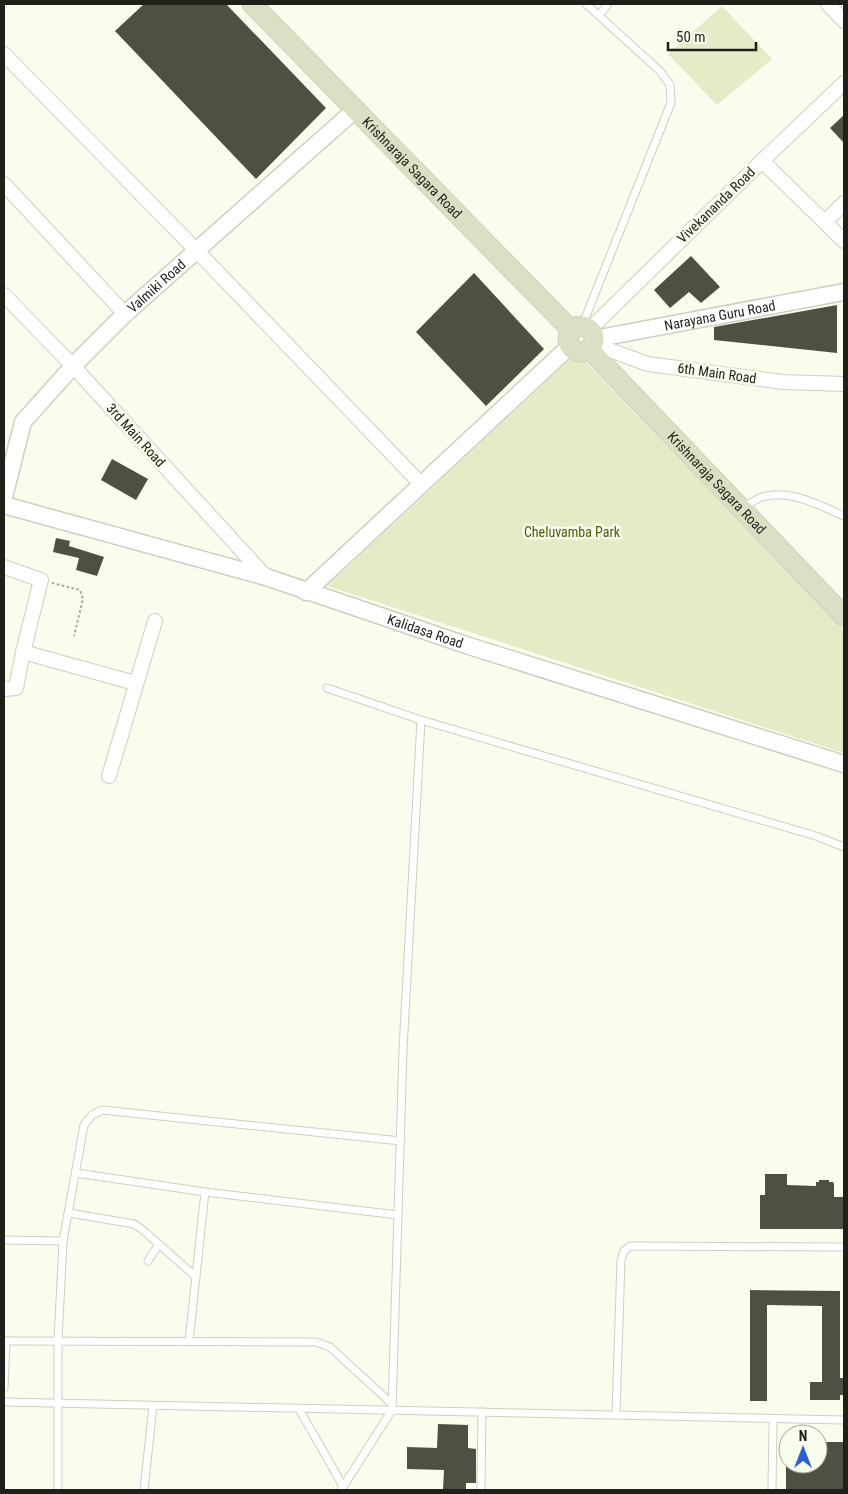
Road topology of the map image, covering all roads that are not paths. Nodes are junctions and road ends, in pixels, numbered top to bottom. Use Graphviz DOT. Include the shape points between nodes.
graph roads {
  1 [pos="252,4"];
  2 [pos="586,4"];
  3 [pos="608,4"];
  4 [pos="828,4"];
  5 [pos="599,16"];
  6 [pos="844,21"];
  7 [pos="4,54"];
  8 [pos="844,83"];
  9 [pos="356,109"];
  10 [pos="762,161"];
  11 [pos="4,184"];
  12 [pos="844,203"];
  13 [pos="825,222"];
  14 [pos="844,241"];
  15 [pos="198,251"];
  16 [pos="844,292"];
  17 [pos="4,295"];
  18 [pos="125,314"];
  19 [pos="584,338"];
  20 [pos="73,366"];
  21 [pos="844,384"];
  22 [pos="421,484"];
  23 [pos="4,497"];
  24 [pos="4,505"];
  25 [pos="742,509"];
  26 [pos="844,516"];
  27 [pos="4,567"];
  28 [pos="266,578"];
  29 [pos="306,592"];
  30 [pos="844,616"];
  31 [pos="155,622"];
  32 [pos="23,652"];
  33 [pos="136,683"];
  34 [pos="327,688"];
  35 [pos="4,690"];
  36 [pos="421,720"];
  37 [pos="844,764"];
  38 [pos="109,776"];
  39 [pos="844,847"];
  40 [pos="401,1141"];
  41 [pos="76,1173"];
  42 [pos="205,1192"];
  43 [pos="68,1212"];
  44 [pos="398,1216"];
  45 [pos="4,1240"];
  46 [pos="63,1241"];
  47 [pos="160,1244"];
  48 [pos="844,1247"];
  49 [pos="148,1261"];
  50 [pos="196,1277"];
  51 [pos="5,1340"];
  52 [pos="58,1340"];
  53 [pos="189,1341"];
  54 [pos="4,1388"];
  55 [pos="4,1402"];
  56 [pos="58,1403"];
  57 [pos="153,1406"];
  58 [pos="392,1407"];
  59 [pos="299,1409"];
  60 [pos="482,1412"];
  61 [pos="616,1414"];
  62 [pos="772,1419"];
  63 [pos="844,1420"];
  64 [pos="342,1488"];
  65 [pos="58,1490"];
  66 [pos="144,1490"];
  67 [pos="481,1490"];
  68 [pos="772,1490"];
  1 -- 9 [label="main road, Krishnaraja Sagara Road"];
  2 -- 5 [label="lane"];
  3 -- 5 [label="lane"];
  4 -- 6 [label="street"];
  5 -- 19 [label="lane" via="660,71 670,85 671,102"];
  7 -- 15 [label="street"];
  8 -- 10 [label="street, Vivekananda Road"];
  9 -- 15 [label="street, Valmiki Road"];
  9 -- 19 [label="main road, Krishnaraja Sagara Road"];
  10 -- 13 [label="street"];
  10 -- 19 [label="street, Vivekananda Road"];
  11 -- 18 [label="street"];
  12 -- 13 [label="street"];
  13 -- 14 [label="street"];
  15 -- 18 [label="street, Valmiki Road"];
  15 -- 22 [label="street"];
  16 -- 19 [label="street, Narayana Guru Road"];
  17 -- 20 [label="street, 3rd Main Road"];
  18 -- 20 [label="street, Valmiki Road"];
  19 -- 21 [label="street, 6th Main Road" via="648,364 783,382"];
  19 -- 22 [label="street"];
  19 -- 25 [label="main road, Krishnaraja Sagara Road"];
  20 -- 23 [label="street, Valmiki Road" via="23,422"];
  20 -- 28 [label="street, 3rd Main Road"];
  22 -- 29 [label="street"];
  24 -- 28 [label="street, Kalidasa Road"];
  25 -- 26 [label="lane" via="761,497 787,494"];
  25 -- 30 [label="main road, Krishnaraja Sagara Road"];
  27 -- 32 [label="street" via="40,580"];
  28 -- 29 [label="street, Kalidasa Road"];
  29 -- 37 [label="street, Kalidasa Road"];
  31 -- 33 [label="street"];
  32 -- 33 [label="street"];
  32 -- 35 [label="street" via="16,688"];
  33 -- 38 [label="street"];
  34 -- 36 [label="lane"];
  36 -- 39 [label="lane"];
  36 -- 40 [label="lane"];
  40 -- 41 [label="lane" via="102,1110 84,1124"];
  40 -- 44 [label="lane"];
  41 -- 42 [label="lane"];
  41 -- 43 [label="lane"];
  42 -- 44 [label="lane"];
  42 -- 50 [label="lane"];
  43 -- 46 [label="lane"];
  43 -- 47 [label="lane" via="134,1224"];
  44 -- 58 [label="lane"];
  45 -- 46 [label="lane"];
  46 -- 52 [label="lane"];
  47 -- 49 [label="lane"];
  47 -- 50 [label="lane"];
  48 -- 61 [label="lane" via="630,1246 620,1260"];
  50 -- 53 [label="lane"];
  51 -- 52 [label="lane"];
  51 -- 54 [label="lane"];
  52 -- 53 [label="lane"];
  52 -- 56 [label="lane"];
  53 -- 58 [label="lane" via="324,1344 330,1346"];
  55 -- 56 [label="lane"];
  56 -- 57 [label="lane"];
  56 -- 65 [label="lane"];
  57 -- 59 [label="lane"];
  57 -- 66 [label="lane"];
  58 -- 59 [label="lane"];
  58 -- 60 [label="lane"];
  58 -- 64 [label="lane"];
  59 -- 64 [label="lane"];
  60 -- 61 [label="lane"];
  60 -- 67 [label="lane"];
  61 -- 62 [label="lane"];
  62 -- 63 [label="lane"];
  62 -- 68 [label="lane"];
}
